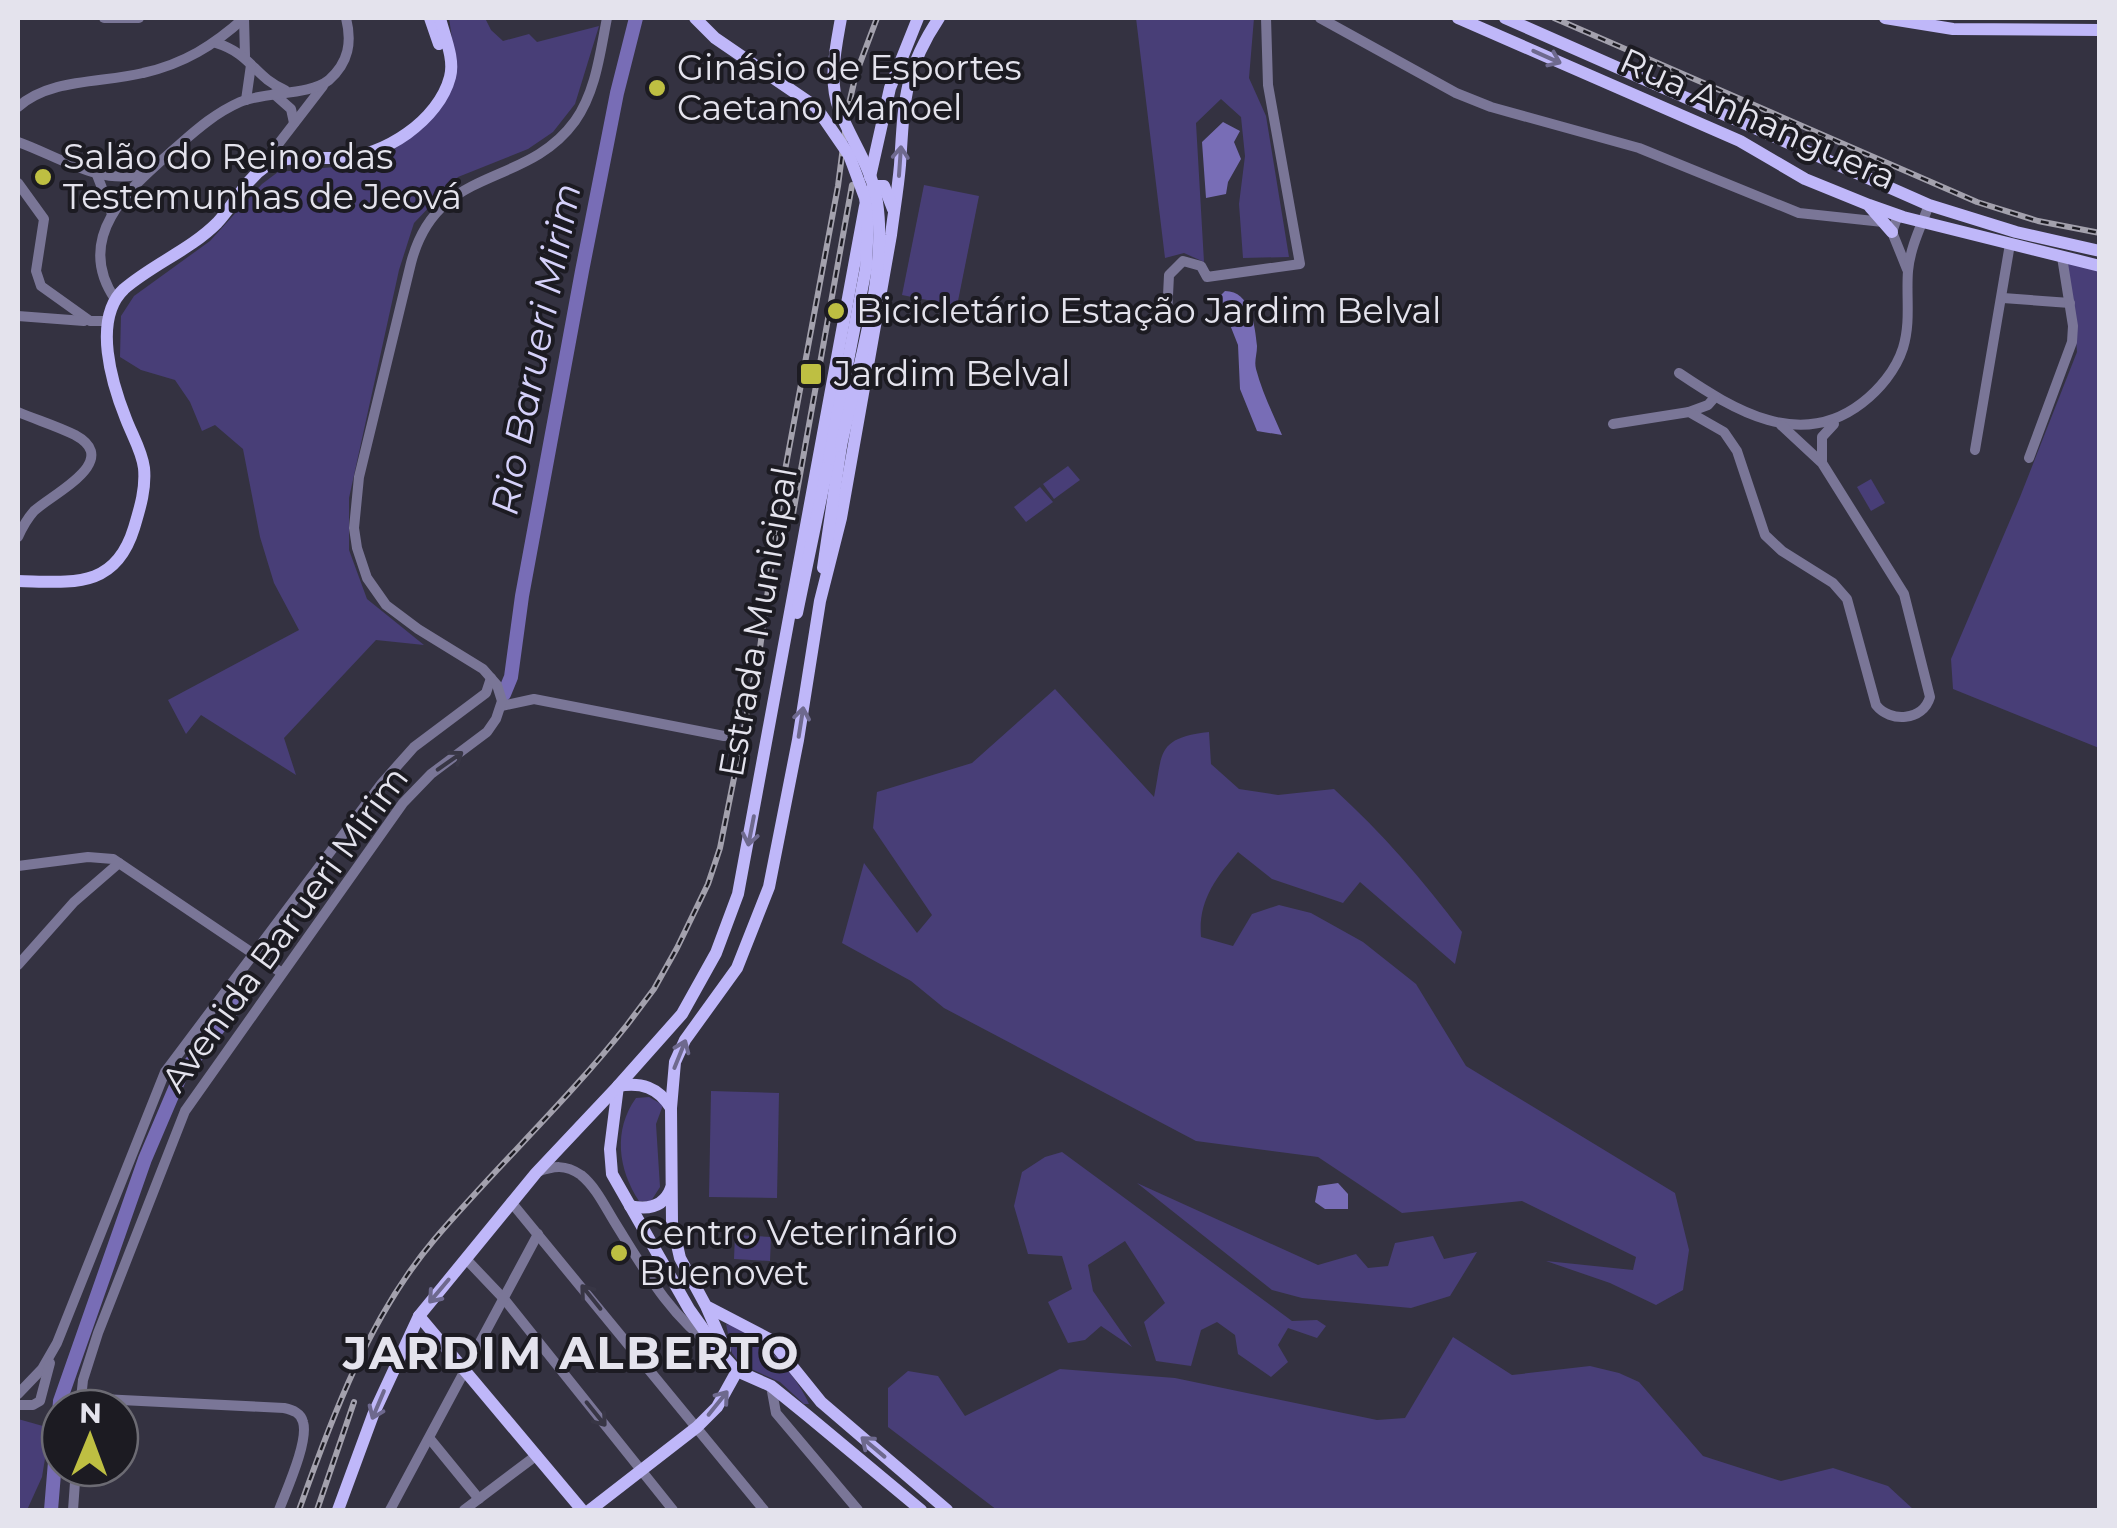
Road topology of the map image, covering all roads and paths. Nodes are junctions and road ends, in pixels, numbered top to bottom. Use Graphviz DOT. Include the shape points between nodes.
graph roads {
  1 [pos="104,18"];
  2 [pos="139,18"];
  3 [pos="244,18"];
  4 [pos="346,18"];
  5 [pos="430,18"];
  6 [pos="440,18"];
  7 [pos="607,18"];
  8 [pos="695,18"];
  9 [pos="841,18"];
  10 [pos="918,18"];
  11 [pos="938,18"];
  12 [pos="1266,18"];
  13 [pos="1320,18"];
  14 [pos="1458,18"];
  15 [pos="1505,18"];
  16 [pos="1885,18"];
  17 [pos="2100,30"];
  18 [pos="216,43"];
  19 [pos="248,60"];
  20 [pos="327,82"];
  21 [pos="280,92"];
  22 [pos="246,100"];
  23 [pos="18,108"];
  24 [pos="294,123"];
  25 [pos="1744,123"];
  26 [pos="18,142"];
  27 [pos="331,158"];
  28 [pos="269,163"];
  29 [pos="146,172"];
  30 [pos="1839,172"];
  31 [pos="96,174"];
  32 [pos="18,183"];
  33 [pos="1882,185"];
  34 [pos="1831,190"];
  35 [pos="868,193"];
  36 [pos="1925,203"];
  37 [pos="1868,205"];
  38 [pos="112,214"];
  39 [pos="894,216"];
  40 [pos="1901,216"];
  41 [pos="1923,221"];
  42 [pos="1888,227"];
  43 [pos="2010,244"];
  44 [pos="2100,252"];
  45 [pos="2062,257"];
  46 [pos="2100,266"];
  47 [pos="1908,270"];
  48 [pos="2003,298"];
  49 [pos="116,299"];
  50 [pos="2070,302"];
  51 [pos="18,316"];
  52 [pos="1167,316"];
  53 [pos="90,321"];
  54 [pos="108,321"];
  55 [pos="1679,372"];
  56 [pos="1716,398"];
  57 [pos="1735,408"];
  58 [pos="18,412"];
  59 [pos="1689,412"];
  60 [pos="1841,418"];
  61 [pos="1613,424"];
  62 [pos="1781,424"];
  63 [pos="1724,432"];
  64 [pos="1975,450"];
  65 [pos="2029,458"];
  66 [pos="1822,463"];
  67 [pos="18,537"];
  68 [pos="18,578"];
  69 [pos="820,601"];
  70 [pos="783,652"];
  71 [pos="491,678"];
  72 [pos="501,706"];
  73 [pos="724,736"];
  74 [pos="120,863"];
  75 [pos="18,866"];
  76 [pos="255,956"];
  77 [pos="18,966"];
  78 [pos="282,973"];
  79 [pos="618,1086"];
  80 [pos="670,1108"];
  81 [pos="536,1173"];
  82 [pos="612,1174"];
  83 [pos="672,1185"];
  84 [pos="592,1186"];
  85 [pos="511,1202"];
  86 [pos="630,1206"];
  87 [pos="538,1234"];
  88 [pos="466,1259"];
  89 [pos="666,1270"];
  90 [pos="648,1276"];
  91 [pos="505,1300"];
  92 [pos="706,1306"];
  93 [pos="419,1316"];
  94 [pos="54,1348"];
  95 [pos="719,1351"];
  96 [pos="737,1370"];
  97 [pos="467,1371"];
  98 [pos="770,1386"];
  99 [pos="85,1388"];
  100 [pos="18,1394"];
  101 [pos="821,1402"];
  102 [pos="140,1404"];
  103 [pos="18,1405"];
  104 [pos="808,1416"];
  105 [pos="697,1427"];
  106 [pos="796,1433"];
  107 [pos="430,1439"];
  108 [pos="537,1455"];
  109 [pos="640,1470"];
  110 [pos="479,1499"];
  111 [pos="279,1510"];
  112 [pos="338,1510"];
  113 [pos="390,1510"];
  114 [pos="464,1510"];
  115 [pos="582,1510"];
  116 [pos="590,1510"];
  117 [pos="673,1510"];
  118 [pos="764,1510"];
  119 [pos="858,1510"];
  120 [pos="921,1510"];
  121 [pos="947,1510"];
  1 -- 2 [label="street"];
  3 -- 18 [label="street"];
  3 -- 19 [label="street"];
  4 -- 20 [label="street" via="348,53"];
  5 -- 27 [label="main road" via="444,62 438,88 388,138"];
  6 -- 27 [label="main road" via="450,76 430,112 391,143"];
  7 -- 71 [label="street" via="590,94 569,128 525,164 458,192 421,234 359,477 354,528 367,578 398,615"];
  8 -- 70 [label="main road, bridge" via="816,107 849,155 868,218 867,257 829,459"];
  9 -- 69 [label="main road, bridge" via="836,98 873,184 880,232"];
  10 -- 35 [label="main road, Estrada Municipal" via="882,116"];
  39 -- 11 [label="main road, one-way" via="904,94"];
  12 -- 52 [label="street" via="1268,85 1300,264 1208,277 1182,260 1169,276"];
  13 -- 42 [label="street" via="1501,111 1639,148 1799,214"];
  14 -- 34 [label="main road, Rua Anhanguera, one-way" via="1740,141"];
  15 -- 25 [label="main road"];
  16 -- 17 [label="main road" via="1954,29"];
  18 -- 19 [label="street"];
  18 -- 23 [label="street" via="162,69 51,89"];
  19 -- 21 [label="street"];
  19 -- 22 [label="street"];
  20 -- 21 [label="street"];
  20 -- 24 [label="street"];
  21 -- 22 [label="street"];
  21 -- 24 [label="street"];
  22 -- 29 [label="street" via="208,118"];
  24 -- 28 [label="street"];
  25 -- 30 [label="main road"];
  25 -- 33 [label="main road"];
  26 -- 31 [label="street"];
  27 -- 28 [label="main road"];
  28 -- 49 [label="main road" via="218,222"];
  29 -- 31 [label="street"];
  29 -- 38 [label="street"];
  30 -- 33 [label="main road"];
  30 -- 34 [label="main road"];
  31 -- 38 [label="street"];
  32 -- 53 [label="street" via="44,220 40,286"];
  33 -- 36 [label="main road"];
  34 -- 37 [label="main road, Rua Anhanguera"];
  35 -- 39 [label="main road" via="876,186 887,189"];
  35 -- 70 [label="main road, Estrada Municipal"];
  36 -- 40 [label="main road"];
  36 -- 41 [label="street"];
  36 -- 44 [label="main road"];
  37 -- 40 [label="main road, Rua Anhanguera"];
  37 -- 42 [label="main road"];
  38 -- 49 [label="street" via="101,268"];
  39 -- 69 [label="main road" via="842,518"];
  40 -- 41 [label="main road, Rua Anhanguera"];
  40 -- 42 [label="street"];
  41 -- 43 [label="main road, Rua Anhanguera"];
  41 -- 47 [label="street"];
  42 -- 47 [label="street"];
  43 -- 45 [label="main road, Rua Anhanguera"];
  43 -- 48 [label="street"];
  45 -- 46 [label="main road, Rua Anhanguera"];
  45 -- 50 [label="street"];
  47 -- 60 [label="street" via="1900,358 1873,394"];
  48 -- 50 [label="street"];
  48 -- 64 [label="street"];
  49 -- 54 [label="main road"];
  50 -- 65 [label="street" via="2068,356"];
  51 -- 53 [label="street"];
  53 -- 54 [label="street"];
  54 -- 68 [label="main road" via="112,376 144,469 132,534 120,560 95,577"];
  55 -- 56 [label="street"];
  56 -- 57 [label="street"];
  56 -- 59 [label="street"];
  57 -- 62 [label="street"];
  57 -- 63 [label="street"];
  58 -- 67 [label="street" via="78,436 91,459 84,474 34,512"];
  59 -- 61 [label="street"];
  59 -- 63 [label="street"];
  60 -- 62 [label="street"];
  60 -- 66 [label="street" via="1824,433"];
  62 -- 66 [label="street"];
  63 -- 66 [label="street" via="1738,451 1766,535 1847,599 1876,706 1896,717 1919,713 1930,697 1904,594"];
  80 -- 69 [label="main road, one-way" via="680,1048 736,968 766,898"];
  70 -- 79 [label="main road, Estrada Municipal, one-way" via="730,920 682,1014"];
  71 -- 72 [label="street"];
  71 -- 76 [label="street, Avenida Barueri Mirim" via="486,693 398,764"];
  72 -- 73 [label="street" via="534,700"];
  78 -- 72 [label="street, Avenida Barueri Mirim, one-way" via="402,802 487,732"];
  74 -- 75 [label="street" via="104,856"];
  74 -- 76 [label="street"];
  74 -- 77 [label="street" via="74,902"];
  76 -- 78 [label="street"];
  76 -- 94 [label="street, Avenida Barueri Mirim" via="158,1086"];
  78 -- 99 [label="street, Avenida Barueri Mirim" via="184,1111 98,1333"];
  79 -- 80 [label="main road" via="650,1087"];
  79 -- 81 [label="main road, Estrada Municipal"];
  79 -- 82 [label="main road"];
  80 -- 83 [label="main road"];
  81 -- 84 [label="street" via="559,1166"];
  81 -- 85 [label="main road, Estrada Municipal"];
  82 -- 84 [label="street"];
  82 -- 86 [label="main road"];
  83 -- 86 [label="main road" via="653,1207"];
  83 -- 92 [label="main road" via="676,1247"];
  84 -- 90 [label="street"];
  85 -- 87 [label="street"];
  85 -- 88 [label="main road, Estrada Municipal"];
  86 -- 89 [label="main road"];
  87 -- 91 [label="street"];
  105 -- 87 [label="street, one-way"];
  88 -- 91 [label="street"];
  88 -- 93 [label="main road, Estrada Municipal, one-way"];
  89 -- 90 [label="street"];
  89 -- 95 [label="main road"];
  90 -- 95 [label="street" via="684,1324"];
  91 -- 97 [label="street"];
  91 -- 109 [label="street, one-way"];
  92 -- 96 [label="main road"];
  92 -- 101 [label="main road" via="771,1340"];
  93 -- 97 [label="main road"];
  93 -- 112 [label="main road, Estrada Municipal, one-way"];
  94 -- 100 [label="street, Avenida Barueri Mirim"];
  94 -- 103 [label="street, Avenida Barueri Mirim" via="40,1401"];
  95 -- 96 [label="main road"];
  96 -- 98 [label="main road"];
  105 -- 96 [label="main road, one-way"];
  97 -- 107 [label="street"];
  97 -- 108 [label="main road"];
  98 -- 104 [label="main road"];
  98 -- 106 [label="street" via="776,1413"];
  101 -- 104 [label="street"];
  121 -- 101 [label="main road, one-way"];
  102 -- 111 [label="street" via="296,1412 304,1437"];
  104 -- 106 [label="street"];
  104 -- 120 [label="main road"];
  105 -- 109 [label="main road"];
  105 -- 118 [label="street"];
  106 -- 119 [label="street"];
  107 -- 110 [label="street"];
  107 -- 113 [label="street"];
  108 -- 110 [label="street"];
  108 -- 115 [label="main road"];
  109 -- 116 [label="main road"];
  109 -- 117 [label="street"];
  110 -- 114 [label="street"];
}
